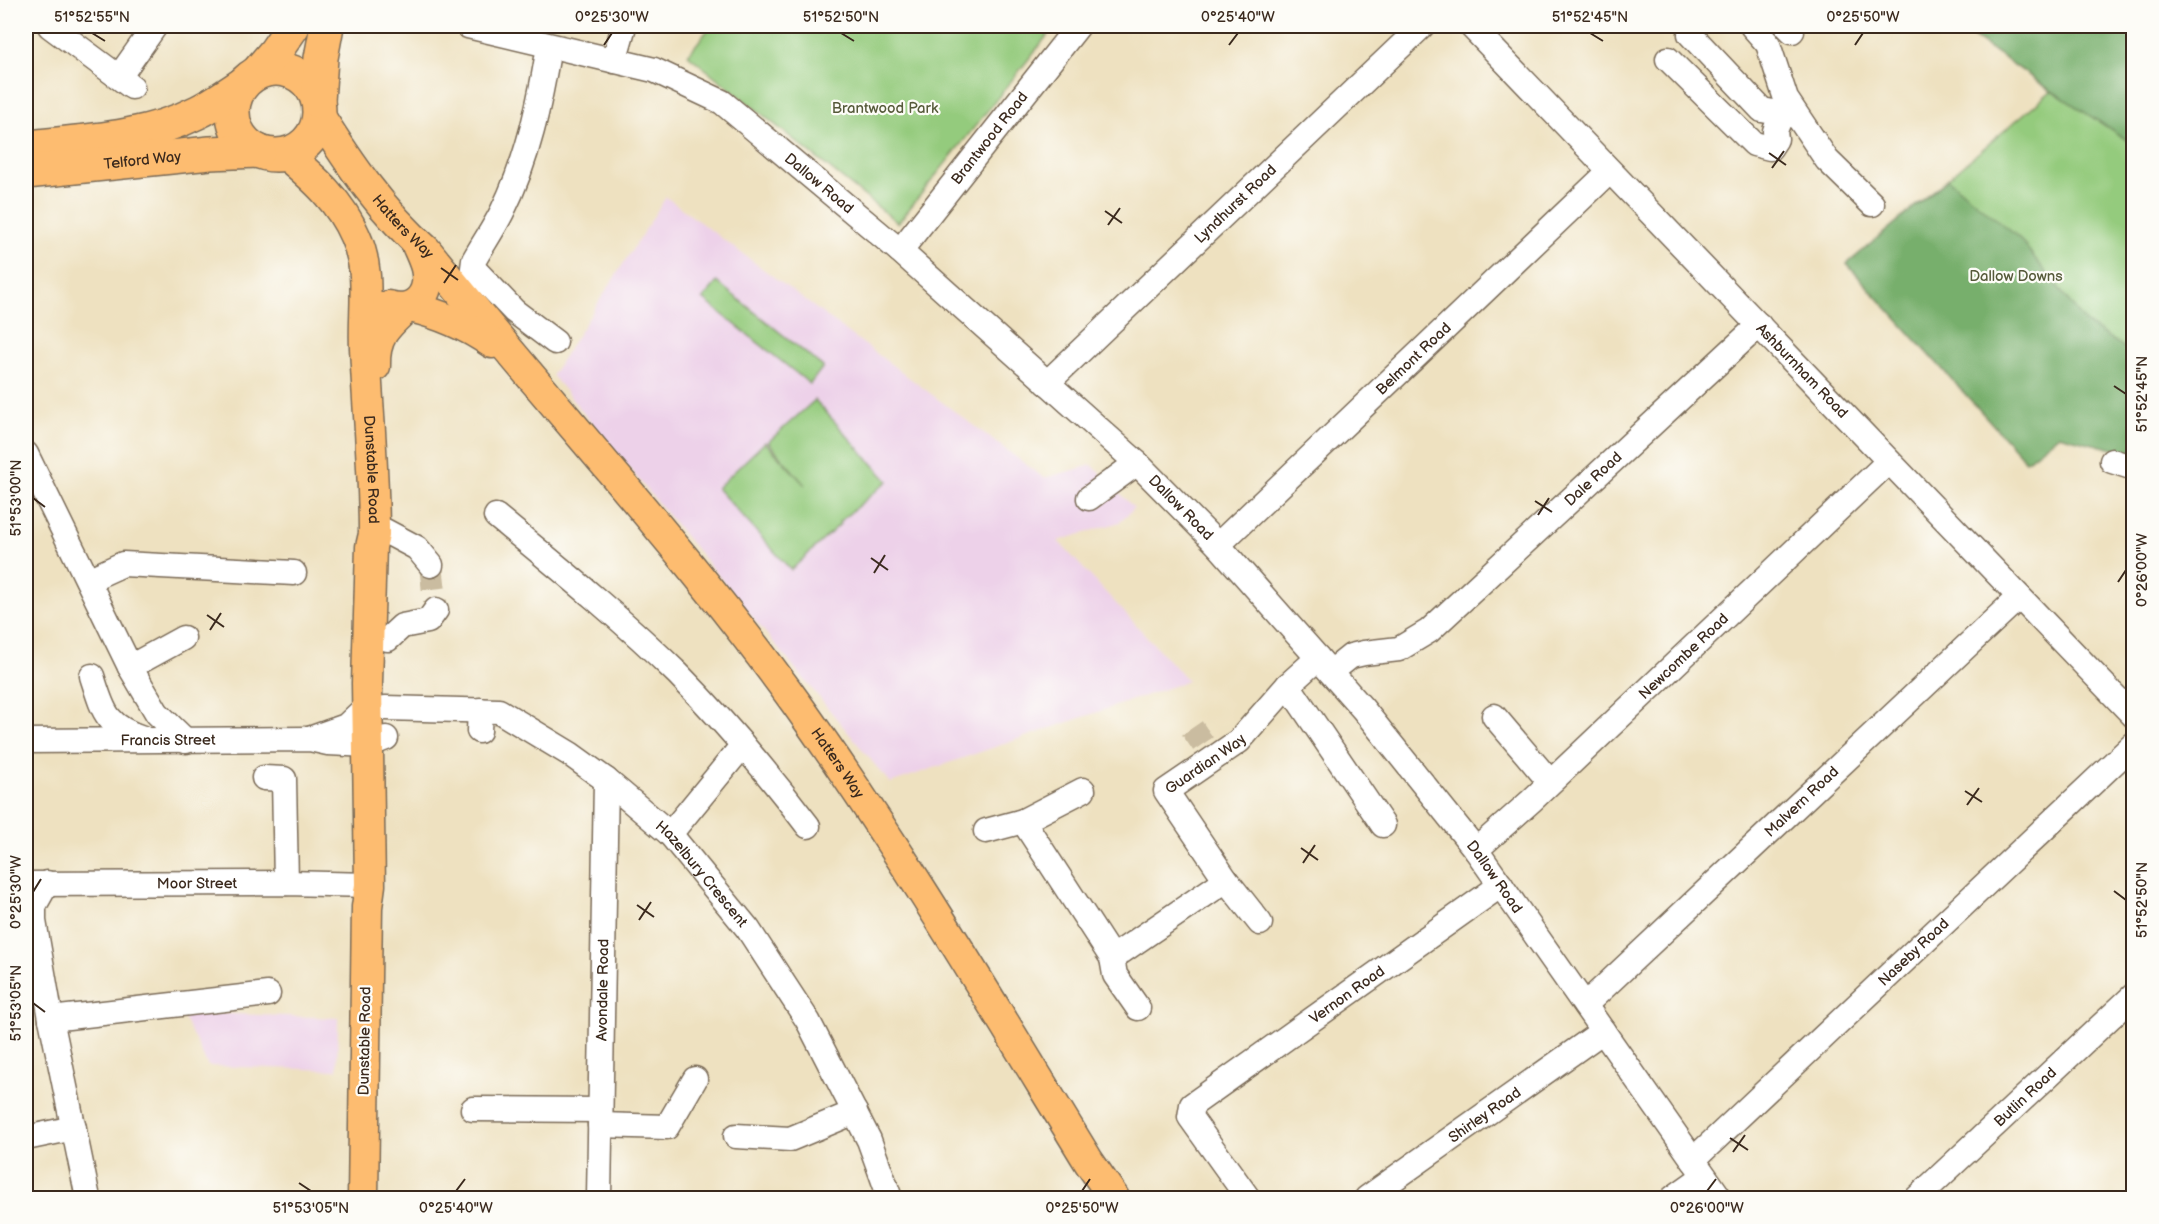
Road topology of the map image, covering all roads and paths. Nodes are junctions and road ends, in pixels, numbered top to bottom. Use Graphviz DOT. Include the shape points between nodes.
graph roads {
  1 [pos="50,26"];
  2 [pos="155,26"];
  3 [pos="293,26"];
  4 [pos="327,26"];
  5 [pos="468,26"];
  6 [pos="624,26"];
  7 [pos="1078,26"];
  8 [pos="1422,26"];
  9 [pos="1471,26"];
  10 [pos="1761,31"];
  11 [pos="1689,34"];
  12 [pos="549,46"];
  13 [pos="1668,59"];
  14 [pos="614,61"];
  15 [pos="249,79"];
  16 [pos="318,108"];
  17 [pos="1790,114"];
  18 [pos="26,147"];
  19 [pos="272,153"];
  20 [pos="26,172"];
  21 [pos="1609,172"];
  22 [pos="1872,204"];
  23 [pos="414,240"];
  24 [pos="900,251"];
  25 [pos="367,284"];
  26 [pos="408,308"];
  27 [pos="1759,325"];
  28 [pos="555,342"];
  29 [pos="515,359"];
  30 [pos="1047,383"];
  31 [pos="26,454"];
  32 [pos="1888,462"];
  33 [pos="1137,464"];
  34 [pos="1089,498"];
  35 [pos="496,516"];
  36 [pos="385,531"];
  37 [pos="1218,545"];
  38 [pos="431,565"];
  39 [pos="294,573"];
  40 [pos="88,580"];
  41 [pos="2019,597"];
  42 [pos="436,610"];
  43 [pos="183,638"];
  44 [pos="388,639"];
  45 [pos="1324,665"];
  46 [pos="130,667"];
  47 [pos="92,676"];
  48 [pos="1288,685"];
  49 [pos="376,707"];
  50 [pos="1494,716"];
  51 [pos="2133,716"];
  52 [pos="310,739"];
  53 [pos="26,741"];
  54 [pos="153,741"];
  55 [pos="186,741"];
  56 [pos="377,741"];
  57 [pos="2133,744"];
  58 [pos="743,745"];
  59 [pos="264,778"];
  60 [pos="606,780"];
  61 [pos="1550,782"];
  62 [pos="1083,789"];
  63 [pos="1023,821"];
  64 [pos="1383,825"];
  65 [pos="808,826"];
  66 [pos="986,831"];
  67 [pos="670,834"];
  68 [pos="1476,850"];
  69 [pos="1226,880"];
  70 [pos="286,883"];
  71 [pos="36,884"];
  72 [pos="370,885"];
  73 [pos="1501,885"];
  74 [pos="30,917"];
  75 [pos="1260,923"];
  76 [pos="33,950"];
  77 [pos="1112,958"];
  78 [pos="268,994"];
  79 [pos="2133,995"];
  80 [pos="1585,1005"];
  81 [pos="1138,1008"];
  82 [pos="51,1019"];
  83 [pos="1603,1031"];
  84 [pos="695,1079"];
  85 [pos="473,1109"];
  86 [pos="855,1112"];
  87 [pos="600,1118"];
  88 [pos="74,1128"];
  89 [pos="736,1136"];
  90 [pos="26,1138"];
  91 [pos="1699,1168"];
  92 [pos="88,1198"];
  93 [pos="363,1198"];
  94 [pos="599,1198"];
  95 [pos="890,1198"];
  96 [pos="1114,1198"];
  97 [pos="1248,1198"];
  98 [pos="1366,1198"];
  99 [pos="1673,1198"];
  100 [pos="1720,1198"];
  101 [pos="1917,1198"];
  1 -- 2 [label="street" via="126,82"];
  3 -- 15 [label="highway"];
  4 -- 16 [label="highway"];
  5 -- 12 [label="street, Dallow Road"];
  6 -- 14 [label="street"];
  7 -- 24 [label="street, Brantwood Road"];
  8 -- 30 [label="street, Lyndhurst Road"];
  9 -- 21 [label="street, Ashburnham Road"];
  10 -- 17 [label="street"];
  11 -- 17 [label="street" via="1762,110"];
  12 -- 14 [label="street, Dallow Road"];
  12 -- 28 [label="street" via="524,159 473,268 514,310"];
  13 -- 17 [label="street" via="1754,144 1770,148 1776,139 1775,131"];
  14 -- 24 [label="street, Dallow Road" via="654,69 723,102"];
  15 -- 16 [label="highway" via="269,69 293,72 313,89"];
  15 -- 18 [label="highway, Telford Way" via="200,112 139,133"];
  15 -- 19 [label="highway" via="235,96 234,122 243,139"];
  16 -- 19 [label="highway" via="317,126 305,144"];
  16 -- 23 [label="main road, Hatters Way" via="339,148"];
  17 -- 22 [label="street" via="1827,160"];
  19 -- 20 [label="highway, Telford Way" via="210,153"];
  19 -- 25 [label="main road, Dunstable Road" via="331,194 361,251"];
  21 -- 27 [label="street, Ashburnham Road"];
  21 -- 37 [label="street, Belmont Road"];
  23 -- 26 [label="main road, Dunstable Road" via="426,267 427,285 419,301"];
  23 -- 29 [label="main road, Hatters Way"];
  24 -- 30 [label="street, Dallow Road"];
  25 -- 26 [label="main road, Hatters Way" via="382,303"];
  25 -- 49 [label="main road, Dunstable Road" via="364,312 374,534 370,581"];
  26 -- 29 [label="main road, Hatters Way" via="457,322"];
  26 -- 36 [label="main road, Dunstable Road" via="388,324 375,353"];
  27 -- 32 [label="street, Ashburnham Road"];
  27 -- 45 [label="street, Dale Road" via="1430,631 1399,649 1364,653"];
  29 -- 96 [label="main road, Hatters Way" via="681,555 795,702 948,930"];
  30 -- 33 [label="street, Dallow Road"];
  31 -- 40 [label="street"];
  32 -- 41 [label="street, Ashburnham Road"];
  32 -- 61 [label="street, Newcombe Road"];
  33 -- 34 [label="street"];
  33 -- 37 [label="street, Dallow Road"];
  35 -- 58 [label="street" via="678,674"];
  36 -- 38 [label="street" via="417,548"];
  36 -- 44 [label="main road, Dunstable Road"];
  37 -- 45 [label="street, Dallow Road"];
  39 -- 40 [label="street" via="200,576 123,564"];
  40 -- 46 [label="street"];
  41 -- 51 [label="street, Ashburnham Road"];
  41 -- 80 [label="street, Malvern Road"];
  42 -- 44 [label="street" via="428,621 402,626"];
  43 -- 46 [label="street"];
  44 -- 49 [label="main road, Dunstable Road"];
  45 -- 48 [label="street, Guardian Way"];
  45 -- 68 [label="street, Dallow Road"];
  46 -- 55 [label="street" via="157,712"];
  47 -- 54 [label="street" via="109,720 129,734"];
  48 -- 64 [label="street"];
  48 -- 69 [label="street, Guardian Way" via="1239,741 1208,752 1166,791"];
  49 -- 52 [label="street, Francis Street" via="346,726"];
  49 -- 56 [label="main road, Dunstable Road"];
  49 -- 60 [label="street, Hazelbury Crescent" via="480,721 500,711"];
  50 -- 61 [label="street"];
  52 -- 55 [label="street, Francis Street"];
  52 -- 56 [label="street, Francis Street" via="328,743"];
  53 -- 54 [label="street, Francis Street"];
  54 -- 55 [label="street, Francis Street"];
  56 -- 72 [label="main road, Dunstable Road" via="383,862"];
  57 -- 91 [label="street, Naseby Road"];
  58 -- 65 [label="street"];
  58 -- 67 [label="street"];
  59 -- 70 [label="street" via="284,778"];
  60 -- 67 [label="street, Hazelbury Crescent"];
  60 -- 87 [label="street, Avondale Road"];
  61 -- 68 [label="street, Newcombe Road"];
  62 -- 63 [label="street"];
  63 -- 66 [label="street"];
  63 -- 77 [label="street"];
  67 -- 86 [label="street, Hazelbury Crescent" via="748,929 808,1021"];
  68 -- 73 [label="street, Dallow Road"];
  69 -- 75 [label="street, Guardian Way"];
  69 -- 77 [label="street"];
  70 -- 71 [label="street, Moor Street"];
  70 -- 72 [label="street, Moor Street"];
  71 -- 74 [label="street"];
  72 -- 93 [label="main road, Dunstable Road"];
  73 -- 80 [label="street, Dallow Road"];
  73 -- 97 [label="street, Vernon Road" via="1191,1105 1190,1117"];
  74 -- 76 [label="street"];
  76 -- 82 [label="street"];
  77 -- 81 [label="street" via="1115,975"];
  78 -- 82 [label="street"];
  79 -- 101 [label="street, Butlin Road"];
  80 -- 83 [label="street, Dallow Road"];
  82 -- 88 [label="street"];
  83 -- 91 [label="street, Dallow Road"];
  83 -- 98 [label="street, Shirley Road"];
  84 -- 87 [label="street" via="667,1127"];
  85 -- 87 [label="street"];
  86 -- 89 [label="street" via="790,1139"];
  86 -- 95 [label="street, Hazelbury Crescent"];
  87 -- 94 [label="street, Avondale Road"];
  88 -- 90 [label="street"];
  88 -- 92 [label="street"];
  91 -- 99 [label="street, Naseby Road"];
  91 -- 100 [label="street, Dallow Road"];
}
